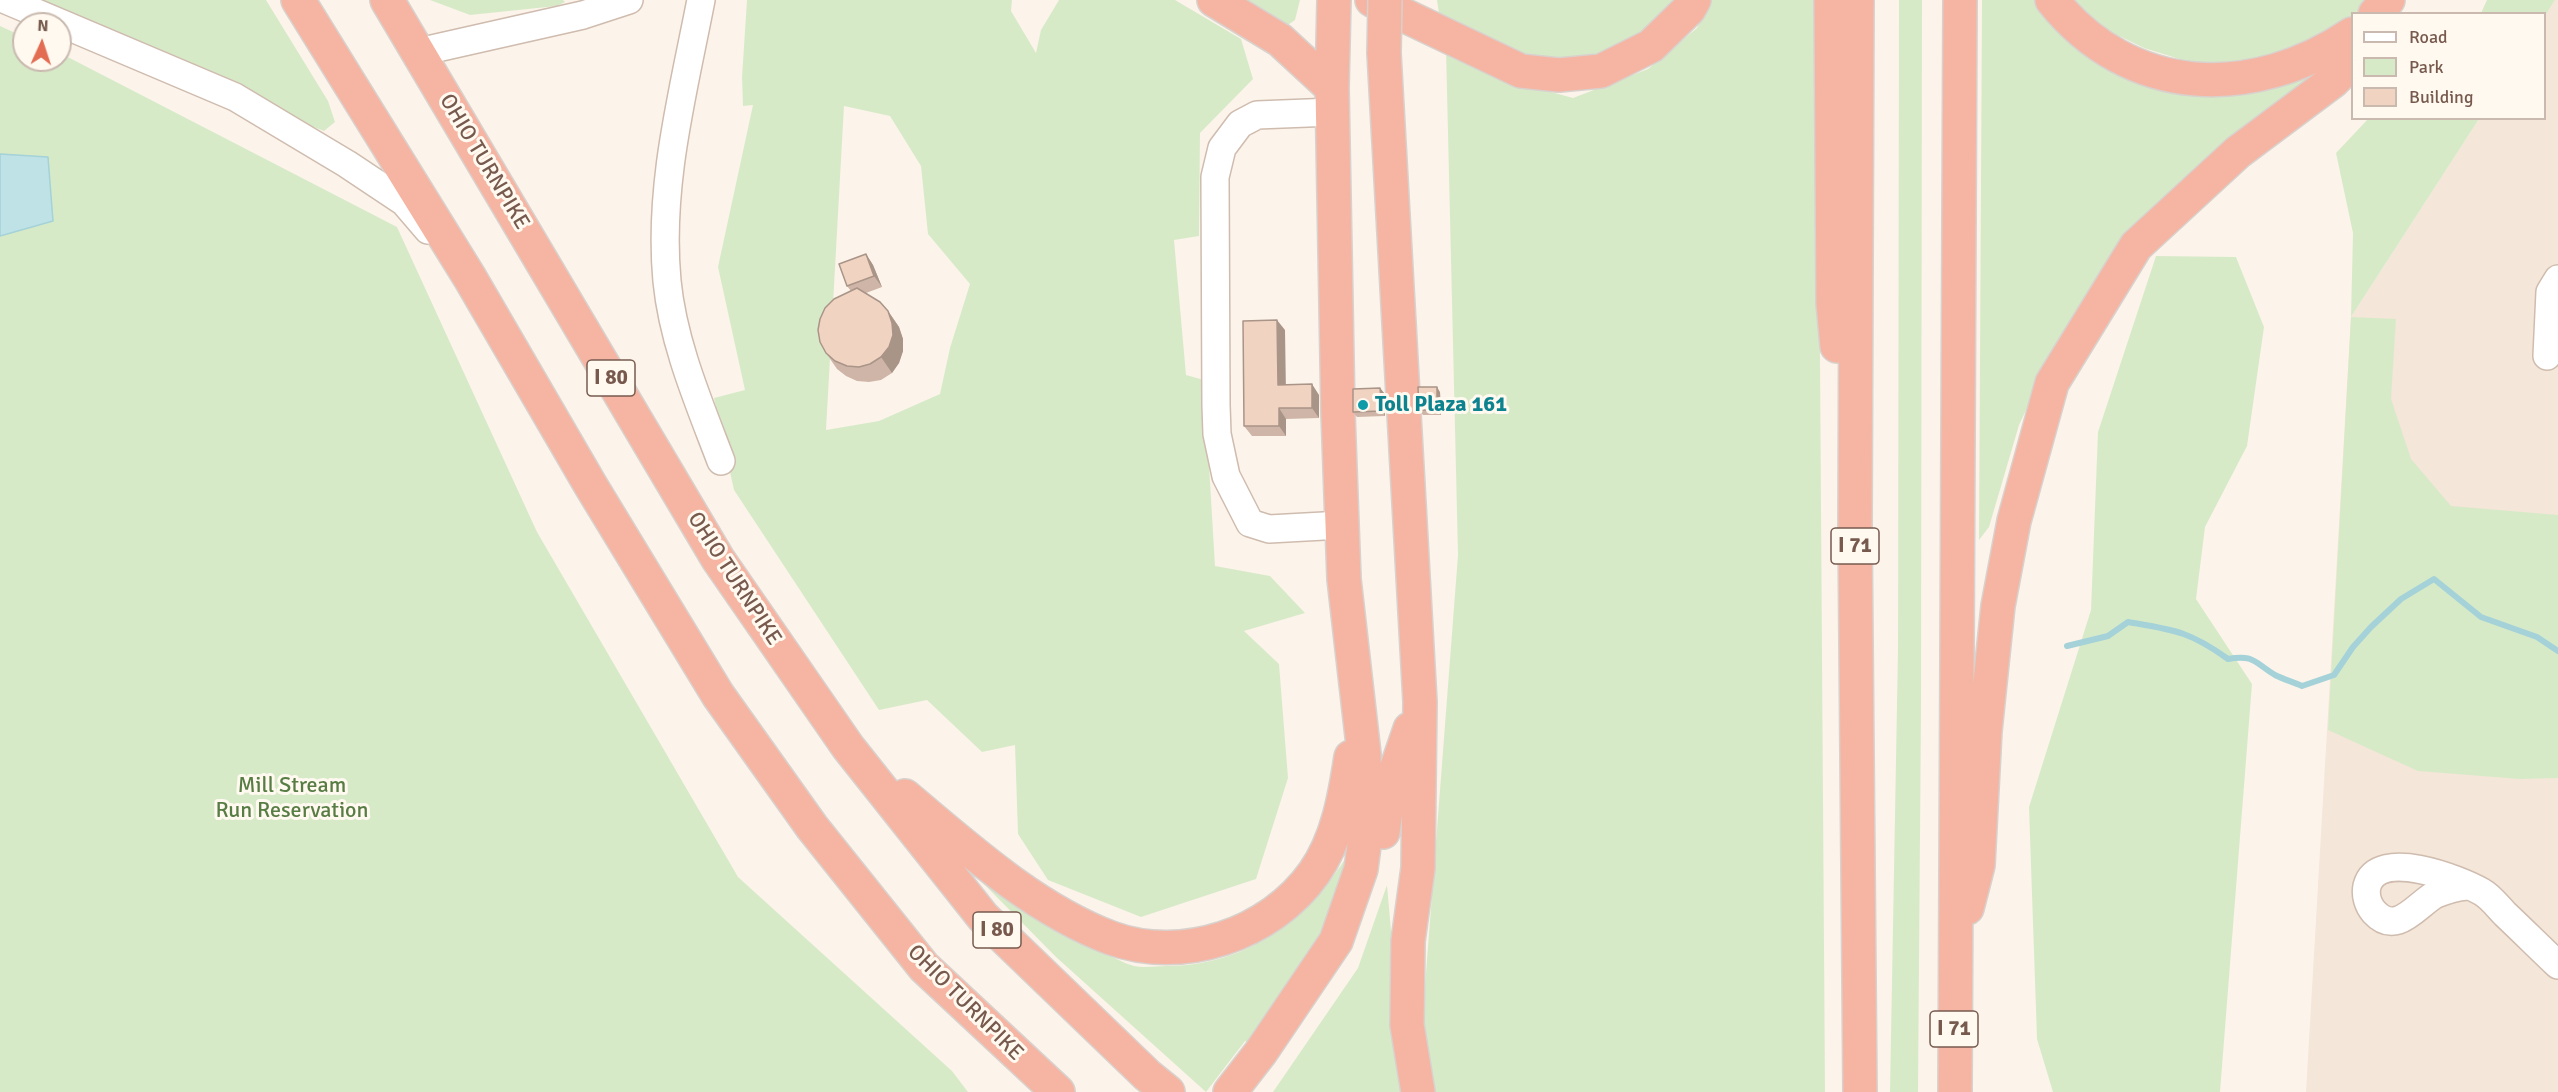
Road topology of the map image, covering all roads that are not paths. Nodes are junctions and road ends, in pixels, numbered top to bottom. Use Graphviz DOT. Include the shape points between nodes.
graph roads {
  1 [pos="6,0"];
  2 [pos="298,0"];
  3 [pos="387,0"];
  4 [pos="629,0"];
  5 [pos="701,0"];
  6 [pos="1214,0"];
  7 [pos="1334,0"];
  8 [pos="1372,0"];
  9 [pos="1385,0"];
  10 [pos="1694,0"];
  11 [pos="1831,0"];
  12 [pos="1857,0"];
  13 [pos="1960,0"];
  14 [pos="2052,0"];
  15 [pos="2388,0"];
  16 [pos="582,7"];
  17 [pos="2376,12"];
  18 [pos="2351,35"];
  19 [pos="419,52"];
  20 [pos="2351,63"];
  21 [pos="1332,100"];
  22 [pos="470,278"];
  23 [pos="2558,279"];
  24 [pos="2547,356"];
  25 [pos="722,460"];
  26 [pos="1342,525"];
  27 [pos="1855,530"];
  28 [pos="1420,702"];
  29 [pos="1358,714"];
  30 [pos="848,747"];
  31 [pos="2467,886"];
  32 [pos="2558,965"];
  33 [pos="1954,966"];
  34 [pos="924,967"];
  35 [pos="1270,1055"];
  36 [pos="1026,1092"];
  37 [pos="1059,1092"];
  38 [pos="1168,1092"];
  39 [pos="1230,1092"];
  40 [pos="1252,1092"];
  41 [pos="1418,1092"];
  42 [pos="1860,1092"];
  43 [pos="1955,1092"];
  1 -- 22 [label="street" via="245,103 347,164 404,202"];
  2 -- 22 [label="highway, OHIO TURNPIKE"];
  3 -- 19 [label="highway, OHIO TURNPIKE / I 80"];
  4 -- 16 [label="street"];
  5 -- 25 [label="street" via="667,179 665,241 667,283 676,331"];
  6 -- 21 [label="highway" via="1280,39"];
  7 -- 21 [label="highway"];
  8 -- 10 [label="highway" via="1521,71 1559,75 1601,71 1651,46"];
  9 -- 28 [label="highway, bridge" via="1384,53"];
  11 -- 27 [label="highway" via="1833,303"];
  12 -- 27 [label="highway, I 71"];
  13 -- 33 [label="highway, I 71"];
  14 -- 18 [label="highway" via="2069,21 2137,65 2173,76 2213,81 2261,76 2307,61"];
  15 -- 17 [label="highway"];
  16 -- 19 [label="street"];
  19 -- 30 [label="highway, OHIO TURNPIKE / I 80" via="718,559"];
  20 -- 33 [label="highway" via="2333,81 2238,152 2136,246 2052,383 2014,521 1998,606 1977,866"];
  21 -- 26 [label="highway"];
  21 -- 26 [label="street" via="1257,115 1240,124 1222,148 1215,177 1216,405 1217,434 1226,476 1250,523 1269,529"];
  22 -- 34 [label="highway, OHIO TURNPIKE" via="718,695 812,827"];
  23 -- 24 [label="street" via="2550,292"];
  26 -- 29 [label="highway"];
  27 -- 42 [label="highway, I 71"];
  28 -- 35 [label="highway" via="1389,790 1377,880 1344,960"];
  28 -- 41 [label="highway" via="1418,868 1408,941 1407,1025"];
  29 -- 30 [label="highway" via="1344,798 1333,836 1314,873 1286,903 1252,927 1211,942 1169,949 1112,938 1063,915 982,862"];
  29 -- 35 [label="highway" via="1366,796 1361,869 1336,941"];
  30 -- 38 [label="highway, OHIO TURNPIKE / I 80" via="983,917"];
  31 -- 32 [label="street" via="2483,892"];
  33 -- 43 [label="highway, I 71"];
  34 -- 36 [label="highway" via="960,1018"];
  34 -- 37 [label="highway, OHIO TURNPIKE"];
  35 -- 39 [label="highway"];
  35 -- 40 [label="highway"];
}
